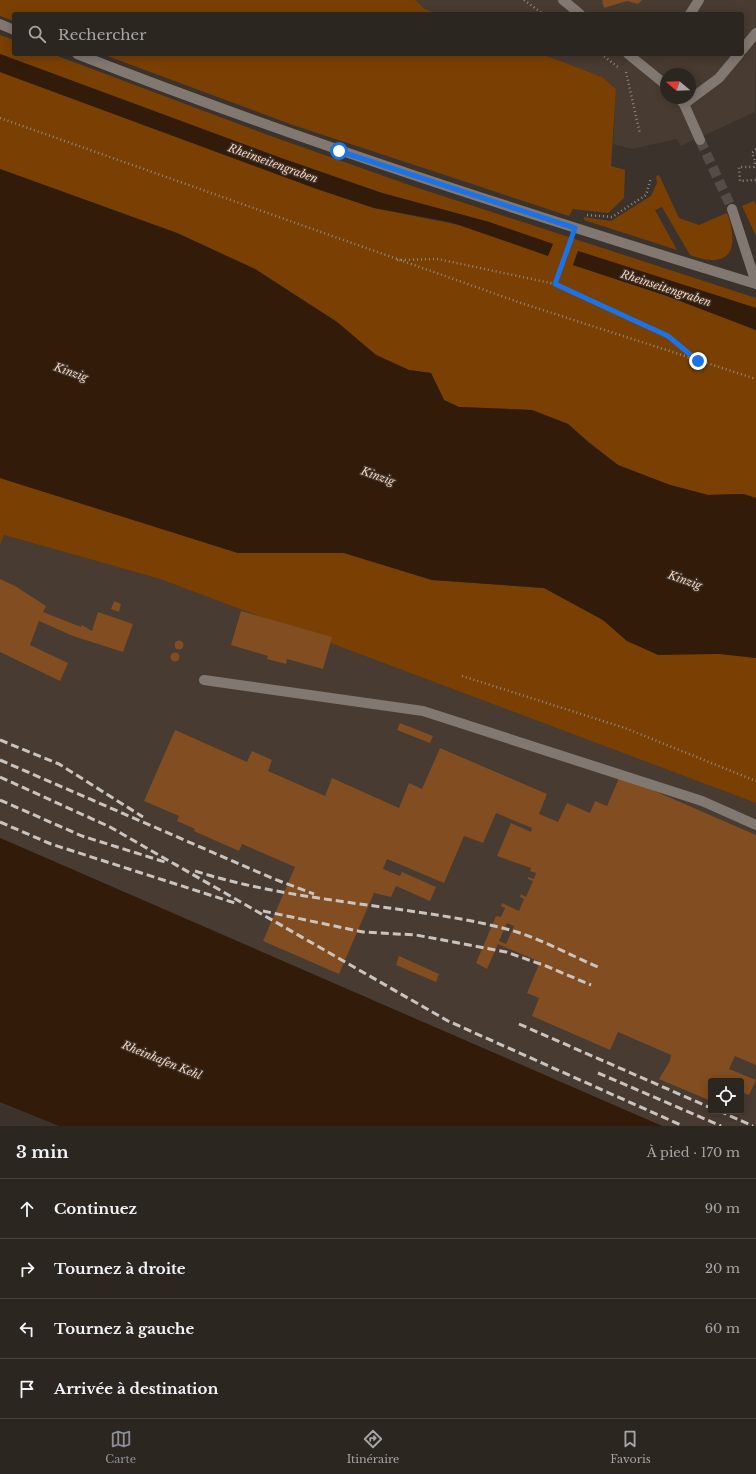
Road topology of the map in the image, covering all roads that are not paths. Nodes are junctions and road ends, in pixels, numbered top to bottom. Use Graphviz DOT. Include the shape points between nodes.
graph roads {
  1 [pos="563,0"];
  2 [pos="699,0"];
  3 [pos="578,12"];
  4 [pos="691,12"];
  5 [pos="0,24"];
  6 [pos="12,29"];
  7 [pos="756,33"];
  8 [pos="744,48"];
  9 [pos="82,56"];
  10 [pos="630,56"];
  11 [pos="737,56"];
  12 [pos="660,80"];
  13 [pos="696,92"];
  14 [pos="682,104"];
  15 [pos="700,140"];
  16 [pos="732,209"];
  17 [pos="756,284"];
  18 [pos="204,680"];
  19 [pos="756,825"];
  1 -- 3 [label="street"];
  2 -- 4 [label="street"];
  5 -- 6 [label="street"];
  7 -- 8 [label="street"];
  9 -- 17 [label="street" via="339,151"];
  10 -- 12 [label="street"];
  11 -- 13 [label="street" via="719,78"];
  14 -- 15 [label="street"];
  16 -- 17 [label="street"];
  18 -- 19 [label="street" via="423,711 702,802"];
}
